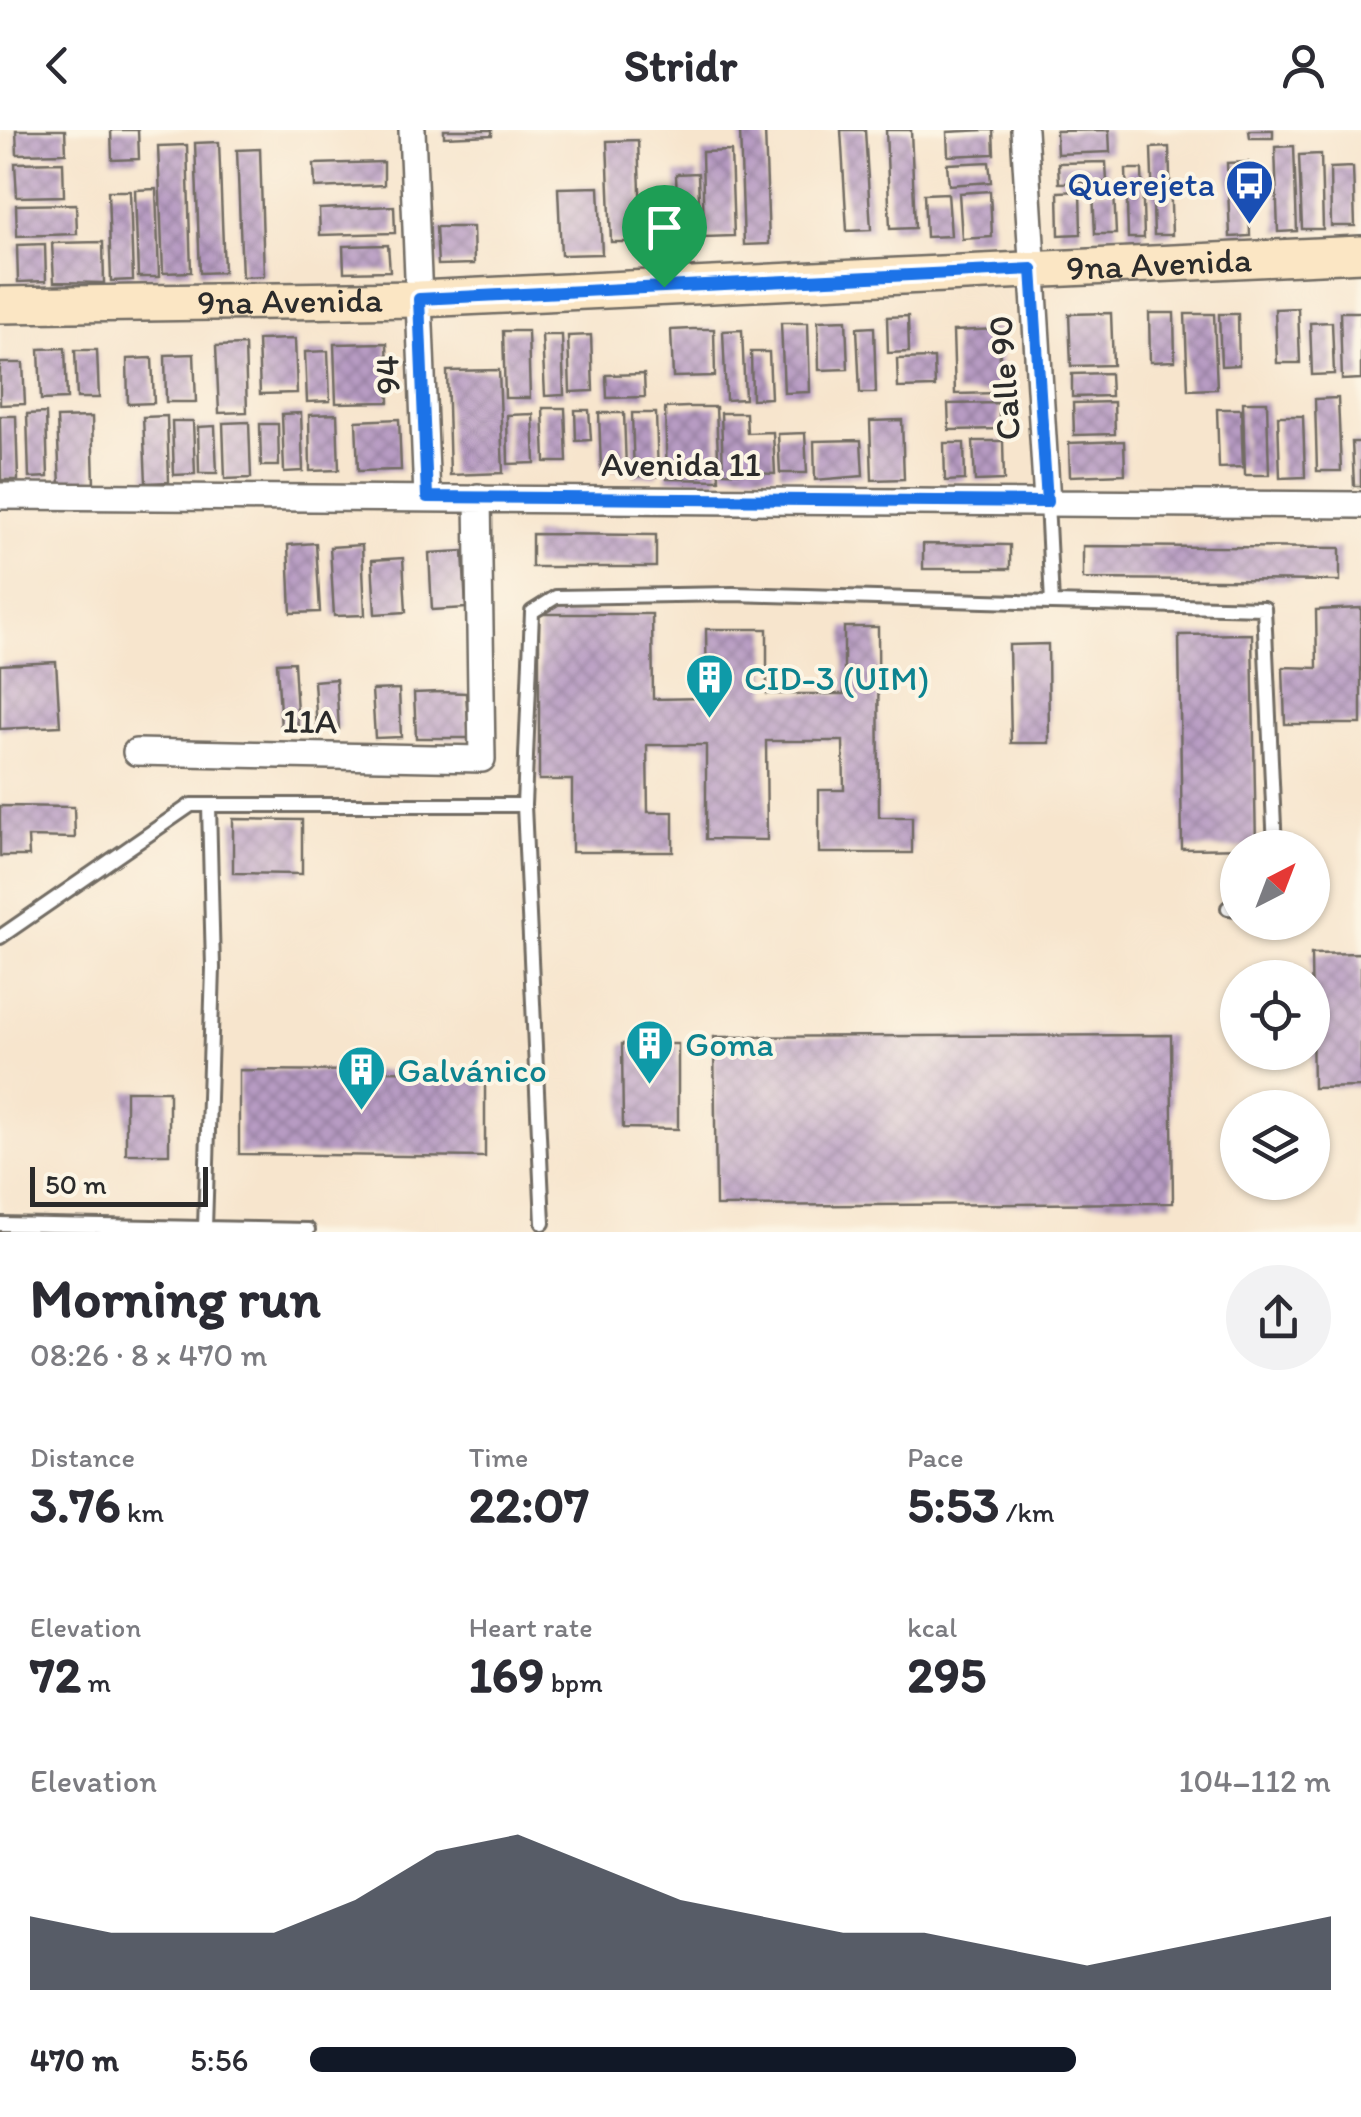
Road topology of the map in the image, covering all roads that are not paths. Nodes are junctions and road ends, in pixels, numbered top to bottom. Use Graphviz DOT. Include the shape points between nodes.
graph roads {
  1 [pos="412,130"];
  2 [pos="1024,130"];
  3 [pos="1361,254"];
  4 [pos="1032,269"];
  5 [pos="419,299"];
  6 [pos="0,304"];
  7 [pos="0,496"];
  8 [pos="427,497"];
  9 [pos="478,498"];
  10 [pos="1047,502"];
  11 [pos="1361,506"];
  12 [pos="1052,602"];
  13 [pos="136,752"];
  14 [pos="210,805"];
  15 [pos="524,805"];
  16 [pos="1274,830"];
  17 [pos="0,936"];
  18 [pos="543,1223"];
  19 [pos="0,1224"];
  20 [pos="205,1228"];
  21 [pos="126,1229"];
  22 [pos="308,1230"];
  1 -- 5 [label="street, 94"];
  2 -- 4 [label="street, Calle 90"];
  3 -- 4 [label="main road, 9na Avenida"];
  4 -- 5 [label="main road, 9na Avenida"];
  4 -- 10 [label="street, Calle 90"];
  5 -- 6 [label="main road, 9na Avenida"];
  5 -- 8 [label="street, 94"];
  7 -- 8 [label="street, Avenida 11"];
  8 -- 9 [label="street, Avenida 11"];
  9 -- 10 [label="street, Avenida 11"];
  9 -- 13 [label="street, 11A" via="482,760"];
  10 -- 11 [label="street, Avenida 11"];
  10 -- 12 [label="lane"];
  12 -- 15 [label="lane" via="556,597 532,612"];
  12 -- 16 [label="lane" via="1264,608"];
  14 -- 15 [label="lane"];
  14 -- 17 [label="lane" via="191,805"];
  14 -- 20 [label="lane"];
  15 -- 18 [label="lane"];
  19 -- 21 [label="lane"];
  20 -- 21 [label="lane"];
  20 -- 22 [label="lane"];
}
